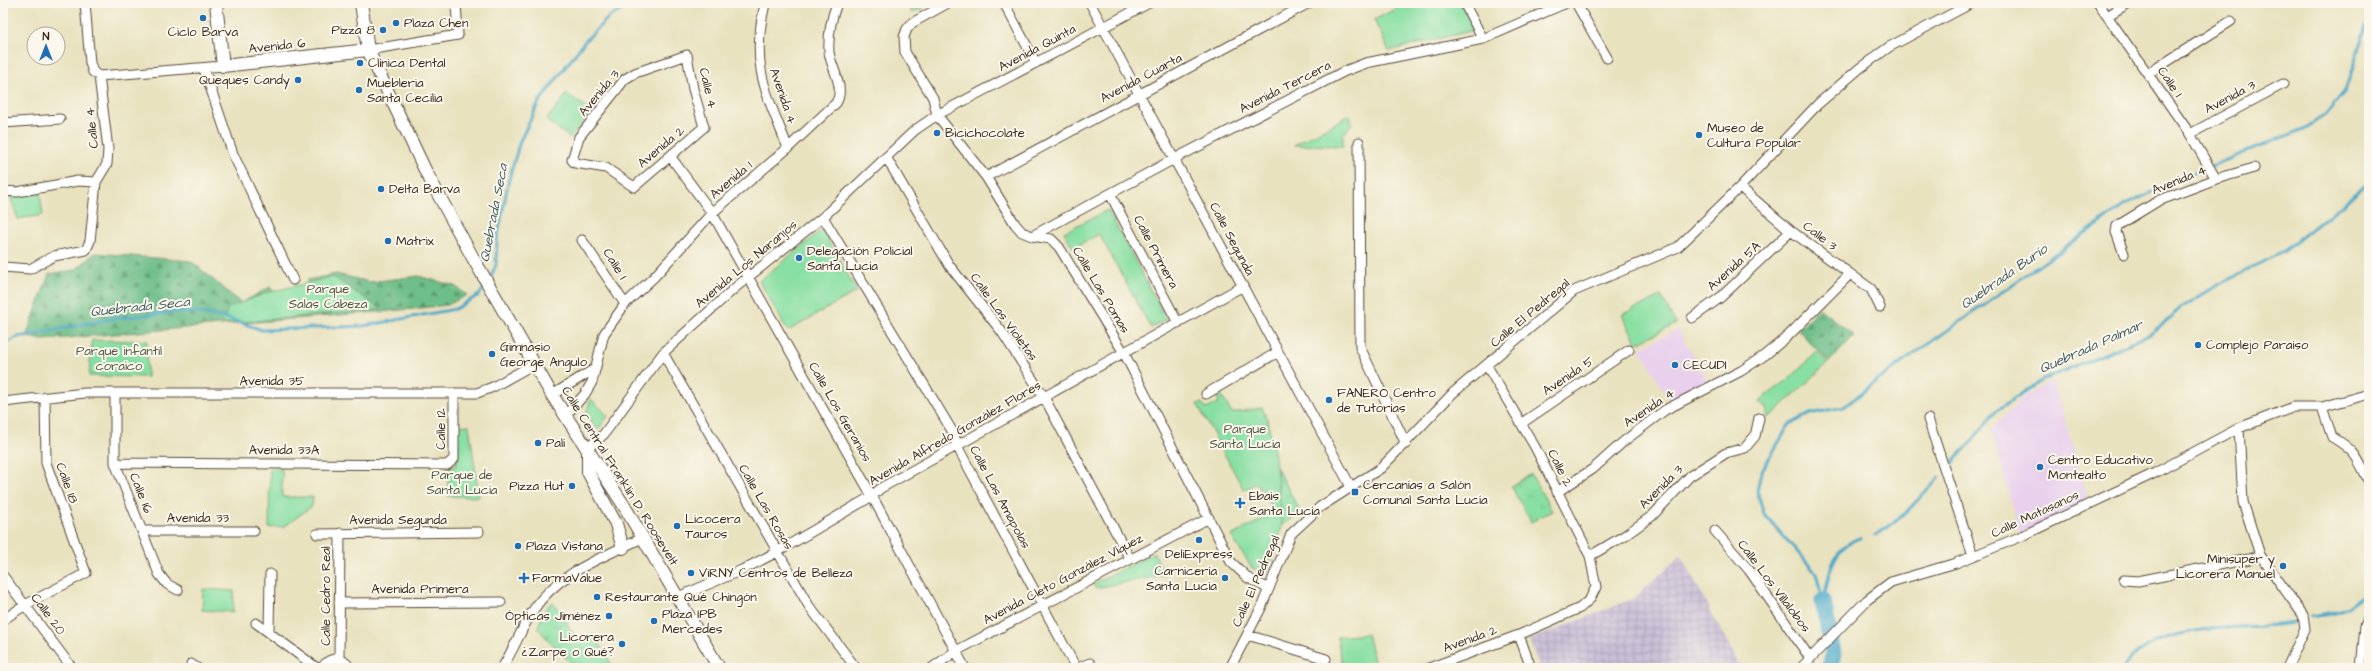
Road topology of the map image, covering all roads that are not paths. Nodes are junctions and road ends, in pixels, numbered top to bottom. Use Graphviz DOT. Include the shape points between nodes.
graph roads {
  1 [pos="85,3"];
  2 [pos="216,3"];
  3 [pos="361,3"];
  4 [pos="456,3"];
  5 [pos="837,3"];
  6 [pos="948,3"];
  7 [pos="1004,3"];
  8 [pos="1090,3"];
  9 [pos="1149,3"];
  10 [pos="1309,3"];
  11 [pos="1464,3"];
  12 [pos="1566,3"];
  13 [pos="1576,3"];
  14 [pos="1972,3"];
  15 [pos="2098,3"];
  16 [pos="2128,3"];
  17 [pos="765,4"];
  18 [pos="2106,16"];
  19 [pos="2231,21"];
  20 [pos="1103,27"];
  21 [pos="1483,39"];
  22 [pos="368,50"];
  23 [pos="687,55"];
  24 [pos="1606,58"];
  25 [pos="1036,63"];
  26 [pos="223,66"];
  27 [pos="204,69"];
  28 [pos="2149,73"];
  29 [pos="99,76"];
  30 [pos="2283,84"];
  31 [pos="1139,94"];
  32 [pos="938,115"];
  33 [pos="60,119"];
  34 [pos="3,123"];
  35 [pos="704,127"];
  36 [pos="2190,134"];
  37 [pos="1359,142"];
  38 [pos="788,148"];
  39 [pos="670,156"];
  40 [pos="886,157"];
  41 [pos="1174,159"];
  42 [pos="2254,168"];
  43 [pos="2214,175"];
  44 [pos="986,177"];
  45 [pos="96,182"];
  46 [pos="634,187"];
  47 [pos="1740,187"];
  48 [pos="5,191"];
  49 [pos="1110,194"];
  50 [pos="712,212"];
  51 [pos="823,217"];
  52 [pos="1792,231"];
  53 [pos="1032,236"];
  54 [pos="582,240"];
  55 [pos="2124,254"];
  56 [pos="3,267"];
  57 [pos="1850,274"];
  58 [pos="748,277"];
  59 [pos="293,280"];
  60 [pos="1243,286"];
  61 [pos="624,304"];
  62 [pos="1880,307"];
  63 [pos="1692,318"];
  64 [pos="1178,323"];
  65 [pos="1629,350"];
  66 [pos="1278,352"];
  67 [pos="662,353"];
  68 [pos="1124,353"];
  69 [pos="534,364"];
  70 [pos="1487,366"];
  71 [pos="596,368"];
  72 [pos="115,393"];
  73 [pos="1206,394"];
  74 [pos="2369,394"];
  75 [pos="454,395"];
  76 [pos="552,395"];
  77 [pos="45,397"];
  78 [pos="1044,397"];
  79 [pos="3,402"];
  80 [pos="2322,407"];
  81 [pos="566,415"];
  82 [pos="1758,418"];
  83 [pos="1928,419"];
  84 [pos="1522,423"];
  85 [pos="2239,428"];
  86 [pos="1406,444"];
  87 [pos="957,446"];
  88 [pos="588,448"];
  89 [pos="115,462"];
  90 [pos="452,463"];
  91 [pos="2369,482"];
  92 [pos="1351,487"];
  93 [pos="1557,492"];
  94 [pos="872,496"];
  95 [pos="1209,518"];
  96 [pos="142,530"];
  97 [pos="254,531"];
  98 [pos="1715,531"];
  99 [pos="479,532"];
  100 [pos="317,534"];
  101 [pos="340,534"];
  102 [pos="642,538"];
  103 [pos="623,548"];
  104 [pos="777,552"];
  105 [pos="2260,554"];
  106 [pos="1590,556"];
  107 [pos="1973,556"];
  108 [pos="1130,559"];
  109 [pos="270,574"];
  110 [pos="3,576"];
  111 [pos="2124,580"];
  112 [pos="1596,587"];
  113 [pos="1269,589"];
  114 [pos="178,590"];
  115 [pos="678,597"];
  116 [pos="501,602"];
  117 [pos="339,603"];
  118 [pos="25,605"];
  119 [pos="1042,605"];
  120 [pos="2369,617"];
  121 [pos="3,620"];
  122 [pos="256,623"];
  123 [pos="269,632"];
  124 [pos="1248,635"];
  125 [pos="1519,635"];
  126 [pos="956,650"];
  127 [pos="1810,658"];
  128 [pos="339,659"];
  129 [pos="1326,660"];
  130 [pos="1090,663"];
  131 [pos="2290,667"];
  132 [pos="72,668"];
  133 [pos="317,668"];
  134 [pos="322,668"];
  135 [pos="350,668"];
  136 [pos="502,668"];
  137 [pos="719,668"];
  138 [pos="856,668"];
  139 [pos="932,668"];
  140 [pos="965,668"];
  141 [pos="1077,668"];
  142 [pos="1230,668"];
  143 [pos="1430,668"];
  144 [pos="1531,668"];
  145 [pos="1801,668"];
  146 [pos="2361,668"];
  1 -- 29 [label="street, Calle 4" via="90,63 93,72"];
  2 -- 26 [label="main road"];
  3 -- 22 [label="main road, Calle Central Franklin D. Roosevelt"];
  4 -- 22 [label="street, Avenida 6" via="458,35"];
  5 -- 38 [label="street, Avenida 1" via="829,37 832,68 840,87 839,99"];
  6 -- 32 [label="street, Calle Las Pomas" via="912,23 906,33 904,46 933,98"];
  7 -- 25 [label="street"];
  8 -- 20 [label="street, Calle Segunda"];
  9 -- 20 [label="street, Avenida Quinta"];
  10 -- 31 [label="street, Avenida Cuarta"];
  11 -- 21 [label="street"];
  12 -- 21 [label="street, Avenida Tercera"];
  13 -- 24 [label="street"];
  14 -- 47 [label="street, Calle El Pedregal" via="1889,47 1860,68 1818,104"];
  15 -- 18 [label="street, Calle 1"];
  16 -- 18 [label="street"];
  17 -- 38 [label="street, Avenida 4" via="759,30 760,72"];
  18 -- 28 [label="street, Calle 1"];
  19 -- 28 [label="street"];
  20 -- 25 [label="street, Avenida Quinta"];
  20 -- 31 [label="street, Calle Segunda"];
  21 -- 41 [label="street, Avenida Tercera" via="1366,64 1345,71"];
  22 -- 26 [label="main road, Avenida 6"];
  22 -- 69 [label="main road, Calle Central Franklin D. Roosevelt" via="409,139 472,258"];
  23 -- 35 [label="street, Calle 4"];
  23 -- 46 [label="street, Avenida 3" via="625,79 579,137 572,160 575,163 606,168"];
  25 -- 32 [label="street, Avenida Quinta"];
  26 -- 27 [label="street, Avenida 6"];
  27 -- 29 [label="street, Avenida 6"];
  27 -- 59 [label="street" via="233,154"];
  28 -- 36 [label="street, Calle 1"];
  29 -- 45 [label="street, Calle 4" via="108,149 107,164"];
  30 -- 36 [label="street, Avenida 3"];
  31 -- 41 [label="street, Calle Segunda"];
  31 -- 44 [label="street, Avenida Cuarta"];
  32 -- 40 [label="street, Avenida Los Naranjos" via="915,130"];
  32 -- 44 [label="street, Calle Las Pomas"];
  33 -- 34 [label="street"];
  35 -- 39 [label="street, Avenida 2"];
  36 -- 43 [label="street, Calle 1"];
  37 -- 86 [label="street" via="1360,347"];
  38 -- 50 [label="street, Avenida 1"];
  39 -- 46 [label="street, Avenida 2"];
  39 -- 50 [label="street"];
  40 -- 51 [label="street, Avenida Los Naranjos"];
  40 -- 78 [label="street, Calle Las Violetas" via="949,265 1002,332"];
  41 -- 49 [label="street, Avenida Tercera"];
  41 -- 60 [label="street, Calle Segunda"];
  42 -- 43 [label="street, Avenida 4"];
  43 -- 55 [label="street, Avenida 4" via="2158,201 2117,226 2116,232"];
  44 -- 53 [label="street, Calle Las Pomas" via="1015,224 1022,232"];
  45 -- 48 [label="street" via="78,181"];
  45 -- 56 [label="street, Calle 4" via="90,241 86,250 54,256 30,269"];
  47 -- 52 [label="street, Calle 3"];
  47 -- 70 [label="street, Calle El Pedregal" via="1678,247 1574,291"];
  49 -- 53 [label="street, Avenida Tercera"];
  49 -- 64 [label="street, Calle Primera"];
  50 -- 58 [label="street, Calle Los Geranios"];
  50 -- 61 [label="street, Avenida 1" via="654,277"];
  51 -- 58 [label="street, Avenida Los Naranjos"];
  51 -- 87 [label="street, Calle Las Amapolas" via="954,434"];
  52 -- 57 [label="street, Calle 3"];
  52 -- 63 [label="street, Avenida 5A" via="1721,297"];
  53 -- 68 [label="street, Calle Las Pomas" via="1051,239 1059,247"];
  54 -- 61 [label="street, Calle 1"];
  57 -- 62 [label="street, Calle 3" via="1871,289"];
  57 -- 93 [label="street, Avenida 4" via="1765,355 1665,410 1593,469"];
  58 -- 67 [label="street, Avenida Los Naranjos"];
  58 -- 94 [label="street, Calle Los Geranios"];
  60 -- 64 [label="street, Avenida Alfredo González Flores"];
  60 -- 66 [label="street, Calle Segunda"];
  61 -- 71 [label="street, Avenida 1" via="604,334"];
  64 -- 68 [label="street, Avenida Alfredo González Flores"];
  65 -- 84 [label="street, Avenida 5"];
  66 -- 73 [label="street"];
  66 -- 92 [label="street, Calle Segunda"];
  67 -- 88 [label="street, Avenida Los Naranjos" via="604,434"];
  67 -- 104 [label="street, Calle Las Rosas"];
  68 -- 78 [label="street, Avenida Alfredo González Flores"];
  68 -- 95 [label="street, Calle Las Pomas"];
  69 -- 75 [label="street, Avenida 35" via="493,387 476,393"];
  69 -- 76 [label="main road, Calle Central Franklin D. Roosevelt"];
  70 -- 84 [label="street, Calle 2"];
  70 -- 86 [label="street, Calle El Pedregal" via="1438,407"];
  71 -- 76 [label="street"];
  71 -- 81 [label="street, Avenida 1" via="585,394"];
  72 -- 75 [label="street, Avenida 35"];
  72 -- 77 [label="street, Avenida 35"];
  72 -- 89 [label="street, Calle 16"];
  74 -- 80 [label="street, Calle Matasanos"];
  75 -- 90 [label="street, Calle 12"];
  76 -- 81 [label="main road, Calle Central Franklin D. Roosevelt"];
  77 -- 79 [label="street, Avenida 35"];
  77 -- 118 [label="street, Calle 18" via="46,462 86,573"];
  78 -- 87 [label="street, Avenida Alfredo González Flores"];
  78 -- 108 [label="street, Calle Las Violetas"];
  80 -- 85 [label="street, Calle Matasanos" via="2294,407"];
  80 -- 91 [label="street" via="2332,438 2349,447 2358,458"];
  81 -- 88 [label="main road, Calle Central Franklin D. Roosevelt"];
  82 -- 106 [label="street, Avenida 3" via="1755,436 1745,448 1726,453 1690,476 1652,516"];
  83 -- 107 [label="street"];
  84 -- 93 [label="street, Calle 2"];
  85 -- 105 [label="street" via="2243,502"];
  85 -- 107 [label="street, Calle Matasanos" via="2155,473 2022,536"];
  86 -- 92 [label="street, Calle El Pedregal" via="1381,468"];
  87 -- 94 [label="street, Avenida Alfredo González Flores" via="881,488"];
  87 -- 119 [label="street, Calle Las Amapolas"];
  88 -- 102 [label="main road, Calle Central Franklin D. Roosevelt"];
  88 -- 103 [label="main road" via="588,472 616,524"];
  89 -- 90 [label="street, Avenida 33A" via="447,465"];
  89 -- 96 [label="street, Calle 16"];
  92 -- 113 [label="street, Calle El Pedregal" via="1320,507 1291,534"];
  93 -- 106 [label="street, Calle 2"];
  94 -- 104 [label="street, Avenida Alfredo González Flores"];
  94 -- 126 [label="street, Calle Los Geranios"];
  95 -- 108 [label="street, Avenida Cleto González Víquez"];
  95 -- 113 [label="street, Calle Las Pomas" via="1231,562 1248,578"];
  96 -- 97 [label="street, Avenida 33"];
  96 -- 114 [label="street, Calle 16" via="159,574 167,584"];
  98 -- 127 [label="street, Calle Los Villalobos" via="1749,570"];
  99 -- 101 [label="street, Avenida Segunda"];
  100 -- 101 [label="street, Avenida Segunda"];
  101 -- 117 [label="street, Calle Cedro Real"];
  102 -- 103 [label="street"];
  102 -- 115 [label="main road, Calle Central Franklin D. Roosevelt"];
  103 -- 136 [label="street" via="576,571 555,585 534,609"];
  104 -- 115 [label="street, Avenida Alfredo González Flores"];
  104 -- 138 [label="street, Calle Las Rosas" via="809,606"];
  105 -- 111 [label="street" via="2249,559 2138,581"];
  105 -- 131 [label="street" via="2303,615 2305,629"];
  106 -- 112 [label="street, Calle 2"];
  107 -- 127 [label="street, Calle Matasanos" via="1891,582 1867,600"];
  108 -- 119 [label="street, Avenida Cleto González Víquez"];
  109 -- 123 [label="street"];
  110 -- 118 [label="street, Calle 20"];
  112 -- 125 [label="street, Avenida 2" via="1590,599 1580,608"];
  113 -- 124 [label="street, Calle El Pedregal"];
  115 -- 137 [label="main road, Calle Central Franklin D. Roosevelt"];
  116 -- 117 [label="street, Avenida Primera"];
  117 -- 128 [label="street, Calle Cedro Real"];
  118 -- 121 [label="street"];
  118 -- 132 [label="street, Calle 20"];
  119 -- 126 [label="street, Avenida Cleto González Víquez"];
  119 -- 141 [label="street, Calle Las Amapolas"];
  120 -- 146 [label="street" via="2365,626"];
  122 -- 123 [label="street"];
  123 -- 133 [label="street"];
  124 -- 129 [label="street"];
  124 -- 142 [label="street, Calle El Pedregal"];
  125 -- 143 [label="street, Avenida 2"];
  125 -- 144 [label="street"];
  126 -- 139 [label="street, Avenida Cleto González Víquez"];
  126 -- 140 [label="street, Calle Los Geranios"];
  127 -- 145 [label="street"];
  128 -- 134 [label="street" via="329,660"];
  128 -- 135 [label="street"];
  130 -- 141 [label="street"];
}
